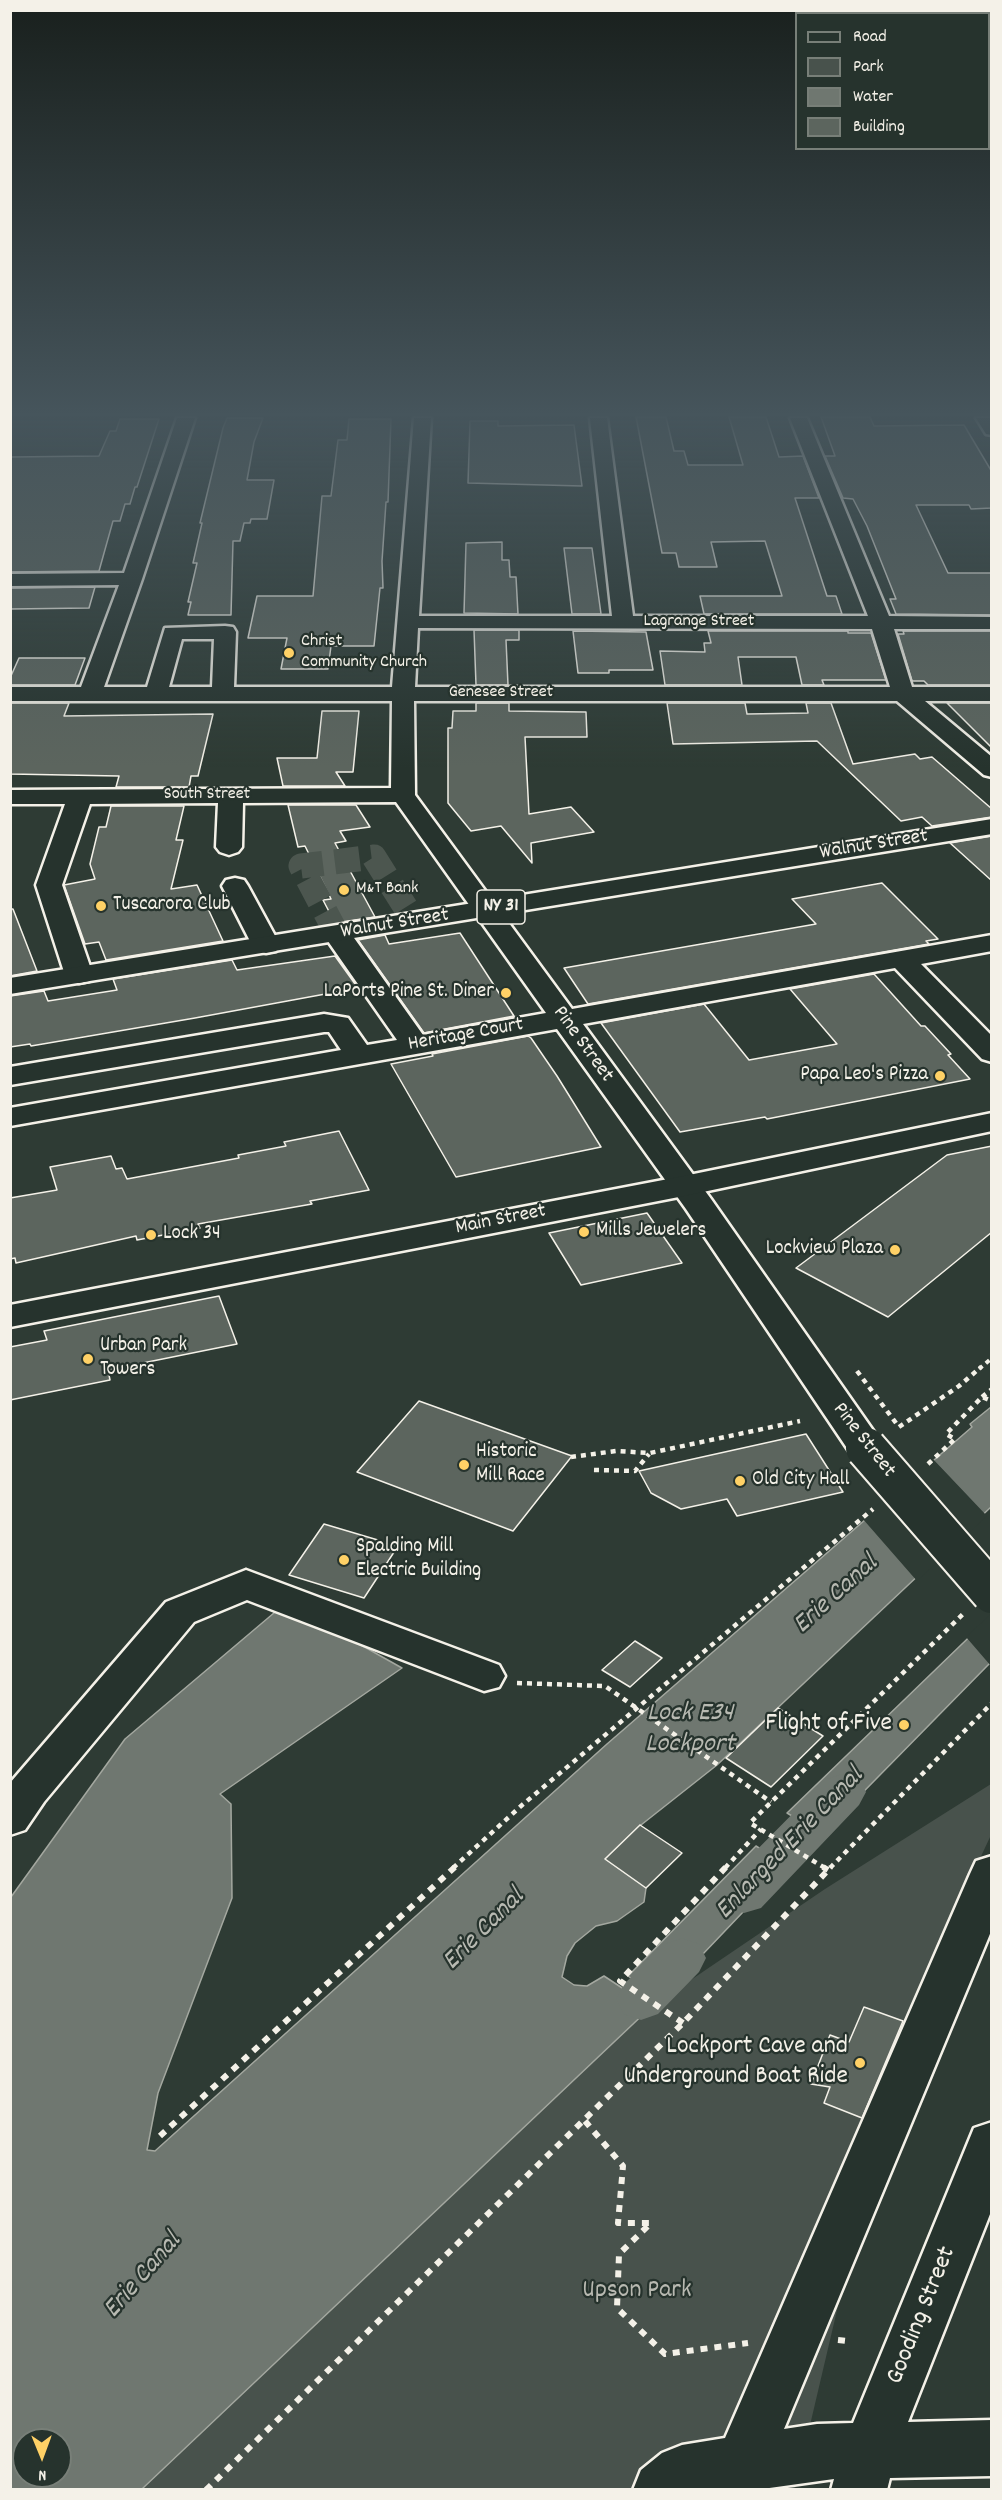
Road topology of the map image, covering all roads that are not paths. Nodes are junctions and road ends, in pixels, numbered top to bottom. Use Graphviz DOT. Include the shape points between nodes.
graph roads {
  1 [pos="147,535"];
  2 [pos="413,535"];
  3 [pos="613,535"];
  4 [pos="845,535"];
  5 [pos="10,579"];
  6 [pos="132,579"];
  7 [pos="407,622"];
  8 [pos="623,623"];
  9 [pos="880,623"];
  10 [pos="992,623"];
  11 [pos="10,694"];
  12 [pos="90,694"];
  13 [pos="156,694"];
  14 [pos="224,694"];
  15 [pos="404,694"];
  16 [pos="903,694"];
  17 [pos="992,694"];
  18 [pos="992,770"];
  19 [pos="403,795"];
  20 [pos="231,796"];
  21 [pos="80,797"];
  22 [pos="11,798"];
  23 [pos="992,826"];
  24 [pos="229,848"];
  25 [pos="235,886"];
  26 [pos="485,910"];
  27 [pos="337,934"];
  28 [pos="266,945"];
  29 [pos="986,950"];
  30 [pos="901,958"];
  31 [pos="79,975"];
  32 [pos="10,987"];
  33 [pos="563,1018"];
  34 [pos="415,1045"];
  35 [pos="992,1053"];
  36 [pos="359,1055"];
  37 [pos="112,1059"];
  38 [pos="10,1076"];
  39 [pos="129,1096"];
  40 [pos="992,1102"];
  41 [pos="10,1117"];
  42 [pos="992,1122"];
  43 [pos="677,1176"];
  44 [pos="10,1295"];
  45 [pos="10,1316"];
  46 [pos="979,1602"];
  47 [pos="484,1676"];
  48 [pos="10,1818"];
  49 [pos="992,1874"];
  50 [pos="992,2144"];
  51 [pos="992,2448"];
  52 [pos="742,2464"];
  53 [pos="864,2471"];
  54 [pos="661,2490"];
  1 -- 6 [label="main road"];
  2 -- 7 [label="main road"];
  3 -- 8 [label="main road"];
  4 -- 9 [label="main road"];
  5 -- 6 [label="main road"];
  6 -- 12 [label="main road"];
  7 -- 8 [label="main road, Lagrange Street"];
  7 -- 15 [label="main road"];
  8 -- 9 [label="main road, Lagrange Street"];
  9 -- 10 [label="main road, Lagrange Street"];
  9 -- 16 [label="main road"];
  11 -- 12 [label="main road, Genesee Street"];
  12 -- 13 [label="main road, Genesee Street"];
  13 -- 14 [label="main road, Genesee Street"];
  13 -- 14 [label="main road" via="173,633 225,632"];
  14 -- 15 [label="main road, Genesee Street"];
  15 -- 16 [label="main road, Genesee Street"];
  15 -- 19 [label="main road"];
  16 -- 17 [label="main road, Genesee Street"];
  16 -- 18 [label="main road"];
  19 -- 20 [label="main road, South Street"];
  19 -- 26 [label="main road, Pine Street"];
  20 -- 21 [label="main road, South Street"];
  20 -- 24 [label="main road"];
  21 -- 22 [label="main road, South Street"];
  21 -- 31 [label="main road" via="49,885"];
  23 -- 26 [label="main road, Walnut Street / NY 31"];
  25 -- 28 [label="main road"];
  26 -- 27 [label="main road, Walnut Street / NY 31"];
  26 -- 33 [label="main road, Pine Street"];
  27 -- 28 [label="main road, Walnut Street / NY 31"];
  27 -- 34 [label="main road"];
  28 -- 31 [label="main road, Walnut Street / NY 31"];
  29 -- 30 [label="main road, Heritage Court"];
  30 -- 33 [label="main road, Heritage Court"];
  30 -- 35 [label="main road"];
  31 -- 32 [label="main road, Walnut Street / NY 31"];
  33 -- 34 [label="main road, Heritage Court"];
  33 -- 43 [label="main road, Pine Street"];
  34 -- 36 [label="main road, Heritage Court"];
  36 -- 37 [label="main road" via="340,1027 331,1023"];
  36 -- 39 [label="main road, Heritage Court"];
  37 -- 38 [label="main road"];
  37 -- 39 [label="main road"];
  39 -- 41 [label="main road, Heritage Court"];
  40 -- 43 [label="main road, Main Street"];
  42 -- 43 [label="main road, Main Street"];
  43 -- 44 [label="main road, Main Street"];
  43 -- 45 [label="main road, Main Street"];
  43 -- 46 [label="main road, Pine Street, bridge" via="866,1448"];
  47 -- 48 [label="main road" via="246,1584 180,1612 29,1790"];
  49 -- 52 [label="main road"];
  50 -- 53 [label="main road, Gooding Street"];
  51 -- 53 [label="main road"];
  52 -- 53 [label="main road" via="817,2452"];
  52 -- 54 [label="main road" via="681,2474"];
}
